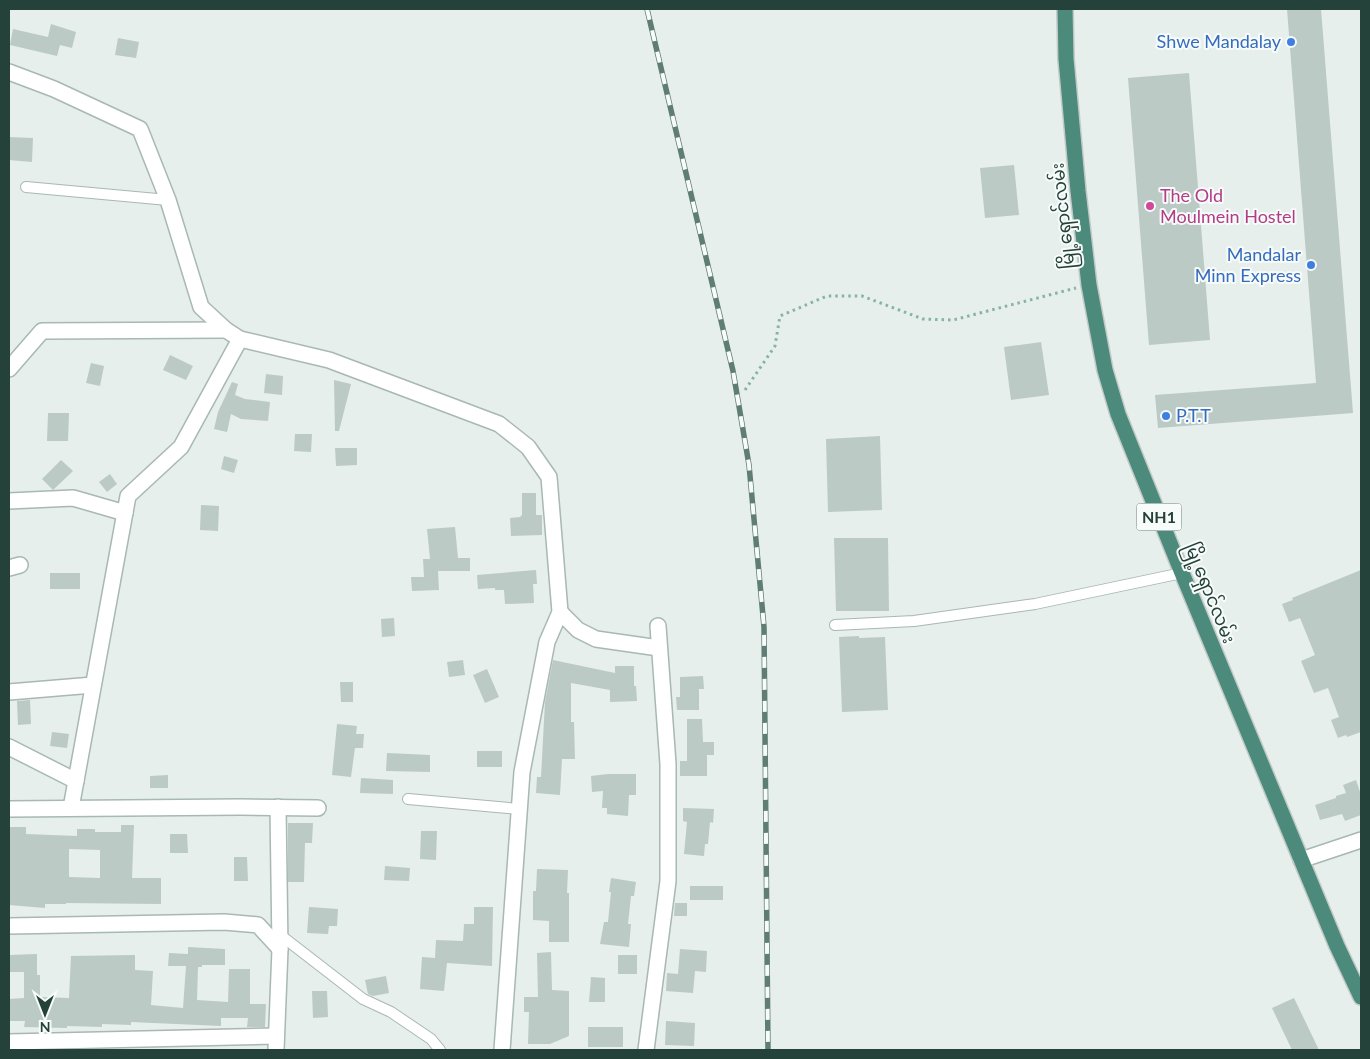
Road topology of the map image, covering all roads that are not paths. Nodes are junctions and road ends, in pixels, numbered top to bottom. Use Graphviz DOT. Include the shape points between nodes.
graph roads {
  1 [pos="1064,9"];
  2 [pos="9,72"];
  3 [pos="26,187"];
  4 [pos="168,200"];
  5 [pos="226,330"];
  6 [pos="240,339"];
  7 [pos="9,369"];
  8 [pos="9,501"];
  9 [pos="125,513"];
  10 [pos="1182,573"];
  11 [pos="560,612"];
  12 [pos="835,625"];
  13 [pos="658,626"];
  14 [pos="659,648"];
  15 [pos="93,686"];
  16 [pos="9,692"];
  17 [pos="9,747"];
  18 [pos="76,781"];
  19 [pos="408,799"];
  20 [pos="278,807"];
  21 [pos="71,808"];
  22 [pos="318,808"];
  23 [pos="9,809"];
  24 [pos="520,809"];
  25 [pos="1361,840"];
  26 [pos="1301,860"];
  27 [pos="9,926"];
  28 [pos="279,941"];
  29 [pos="1361,997"];
  30 [pos="9,1042"];
  31 [pos="276,1043"];
  32 [pos="440,1050"];
  33 [pos="502,1050"];
  34 [pos="646,1050"];
  1 -- 10 [label="highway, မြို့ရှောင်လမ်း / NH1" via="1078,191 1089,285 1105,370 1118,414"];
  2 -- 4 [label="street" via="140,129"];
  3 -- 4 [label="lane"];
  4 -- 5 [label="street" via="201,307"];
  5 -- 6 [label="street"];
  5 -- 7 [label="street" via="42,331"];
  6 -- 9 [label="street" via="181,448 128,496"];
  6 -- 11 [label="street" via="329,360 499,424 528,448 549,477"];
  8 -- 9 [label="street" via="73,498"];
  9 -- 15 [label="street"];
  10 -- 12 [label="lane" via="1036,604 914,621"];
  10 -- 26 [label="highway, မြို့ရှောင်လမ်း / NH1"];
  11 -- 14 [label="street" via="578,630 596,639"];
  11 -- 24 [label="street" via="547,642 522,772"];
  13 -- 14 [label="street"];
  14 -- 34 [label="street" via="668,764 668,881"];
  15 -- 16 [label="street"];
  15 -- 18 [label="street"];
  17 -- 18 [label="street"];
  18 -- 21 [label="street"];
  19 -- 24 [label="lane"];
  20 -- 21 [label="street"];
  20 -- 22 [label="street"];
  20 -- 28 [label="street"];
  21 -- 23 [label="street"];
  24 -- 33 [label="street"];
  25 -- 26 [label="street"];
  26 -- 29 [label="highway, မြို့ရှောင်လမ်း / NH1"];
  27 -- 28 [label="street" via="224,922 258,924"];
  28 -- 31 [label="street"];
  28 -- 32 [label="lane" via="363,999 391,1012 431,1039"];
  30 -- 31 [label="street"];
}
